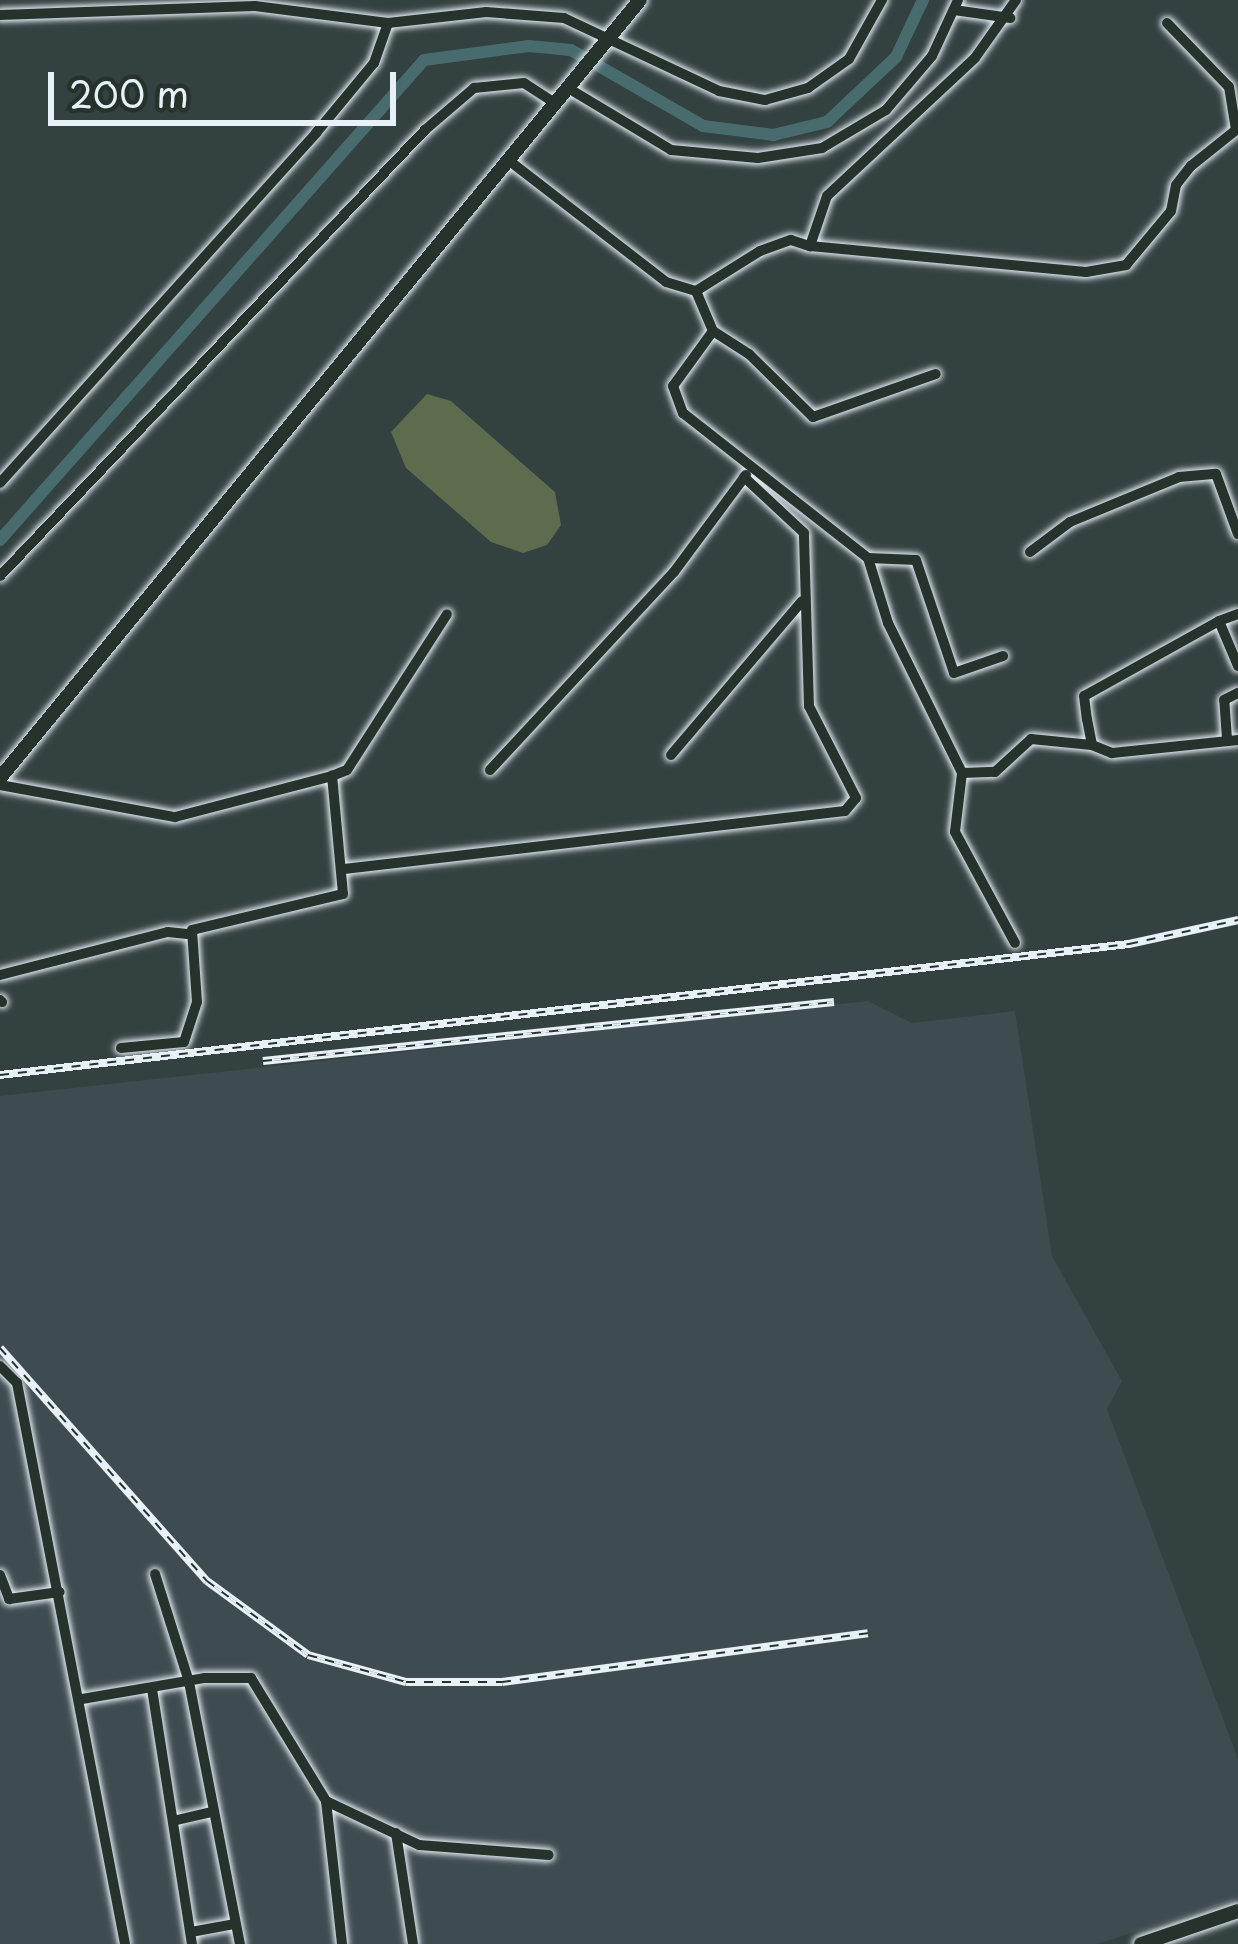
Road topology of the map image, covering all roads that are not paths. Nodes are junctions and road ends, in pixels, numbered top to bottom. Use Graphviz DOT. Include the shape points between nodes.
graph roads {
  1 [pos="559,0"];
  2 [pos="640,0"];
  3 [pos="882,0"];
  4 [pos="1016,0"];
  5 [pos="956,5"];
  6 [pos="0,15"];
  7 [pos="564,18"];
  8 [pos="1010,18"];
  9 [pos="388,23"];
  10 [pos="1168,23"];
  11 [pos="605,41"];
  12 [pos="568,88"];
  13 [pos="555,103"];
  14 [pos="1237,131"];
  15 [pos="507,159"];
  16 [pos="810,246"];
  17 [pos="696,291"];
  18 [pos="713,332"];
  19 [pos="936,374"];
  20 [pos="748,472"];
  21 [pos="0,483"];
  22 [pos="1238,534"];
  23 [pos="1030,552"];
  24 [pos="868,558"];
  25 [pos="0,577"];
  26 [pos="802,601"];
  27 [pos="447,614"];
  28 [pos="1238,614"];
  29 [pos="1220,621"];
  30 [pos="1003,656"];
  31 [pos="1238,666"];
  32 [pos="1238,693"];
  33 [pos="1232,739"];
  34 [pos="1092,745"];
  35 [pos="670,754"];
  36 [pos="490,770"];
  37 [pos="962,773"];
  38 [pos="332,776"];
  39 [pos="0,782"];
  40 [pos="344,869"];
  41 [pos="187,934"];
  42 [pos="1015,943"];
  43 [pos="0,975"];
  44 [pos="121,1048"];
  45 [pos="0,1366"];
  46 [pos="0,1574"];
  47 [pos="155,1574"];
  48 [pos="60,1592"];
  49 [pos="4,1599"];
  50 [pos="189,1682"];
  51 [pos="152,1689"];
  52 [pos="82,1699"];
  53 [pos="326,1801"];
  54 [pos="212,1813"];
  55 [pos="177,1820"];
  56 [pos="396,1833"];
  57 [pos="549,1855"];
  58 [pos="1238,1911"];
  59 [pos="235,1924"];
  60 [pos="192,1938"];
  61 [pos="125,1944"];
  62 [pos="240,1944"];
  63 [pos="342,1944"];
  64 [pos="413,1944"];
  65 [pos="1141,1944"];
  1 -- 7 [label="street"];
  2 -- 11 [label="main road"];
  3 -- 11 [label="street" via="849,59 808,88 765,100 718,91"];
  4 -- 8 [label="street"];
  5 -- 8 [label="street"];
  5 -- 12 [label="street" via="932,56 886,110 822,148 758,158 671,150"];
  6 -- 9 [label="street" via="255,6"];
  7 -- 9 [label="street" via="485,12"];
  7 -- 11 [label="street"];
  8 -- 16 [label="street" via="827,196"];
  9 -- 21 [label="street" via="374,63 316,133"];
  10 -- 14 [label="street" via="1229,87"];
  11 -- 12 [label="main road"];
  12 -- 13 [label="main road"];
  13 -- 15 [label="main road"];
  13 -- 25 [label="street" via="524,83 474,88"];
  14 -- 16 [label="street" via="1191,166 1171,211 1126,265 1086,272"];
  15 -- 17 [label="street" via="666,283"];
  15 -- 39 [label="main road"];
  16 -- 17 [label="street" via="791,240 760,250"];
  17 -- 18 [label="street"];
  18 -- 19 [label="street" via="749,354 813,417"];
  18 -- 20 [label="street" via="673,386 683,413"];
  20 -- 24 [label="street"];
  20 -- 26 [label="street" via="804,533 810,554"];
  20 -- 36 [label="street" via="674,572"];
  22 -- 23 [label="street" via="1216,474 1198,475 1070,522"];
  24 -- 30 [label="street" via="916,560 954,673"];
  24 -- 37 [label="street" via="888,623"];
  26 -- 35 [label="street"];
  26 -- 40 [label="street" via="809,706 856,798 845,811"];
  27 -- 38 [label="street" via="347,770"];
  28 -- 29 [label="street"];
  29 -- 31 [label="street"];
  29 -- 34 [label="street" via="1183,634 1084,696"];
  32 -- 33 [label="street" via="1224,700"];
  33 -- 34 [label="street" via="1112,753"];
  34 -- 37 [label="street" via="1031,739 995,772"];
  37 -- 42 [label="street" via="955,832"];
  38 -- 39 [label="street" via="175,817"];
  38 -- 40 [label="street"];
  40 -- 41 [label="street" via="336,901"];
  41 -- 43 [label="street" via="168,932"];
  41 -- 44 [label="street" via="196,1023 184,1042"];
  45 -- 48 [label="street" via="17,1383"];
  46 -- 49 [label="street"];
  47 -- 50 [label="street"];
  48 -- 49 [label="street"];
  48 -- 52 [label="street"];
  50 -- 51 [label="street"];
  50 -- 53 [label="street" via="251,1678"];
  50 -- 54 [label="street"];
  51 -- 52 [label="street"];
  51 -- 55 [label="street"];
  52 -- 61 [label="street"];
  53 -- 56 [label="street"];
  53 -- 63 [label="street"];
  54 -- 55 [label="street"];
  54 -- 59 [label="street"];
  55 -- 60 [label="street"];
  56 -- 57 [label="street" via="419,1845"];
  56 -- 64 [label="street"];
  58 -- 65 [label="main road"];
  59 -- 60 [label="street"];
  59 -- 62 [label="street"];
}
